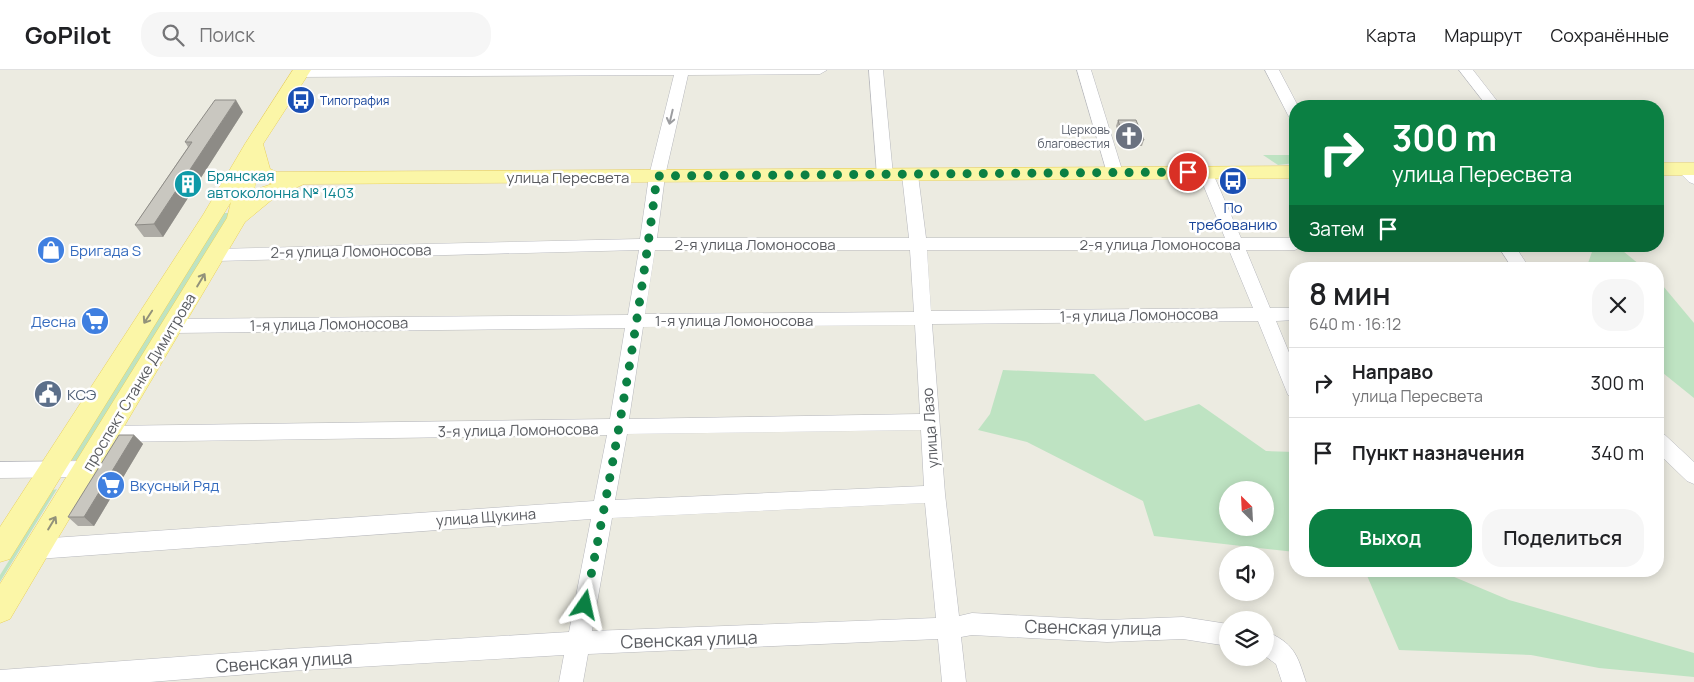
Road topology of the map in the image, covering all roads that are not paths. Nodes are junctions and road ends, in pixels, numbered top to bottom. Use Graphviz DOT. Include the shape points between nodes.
graph roads {
  1 [pos="682,70"];
  2 [pos="820,70"];
  3 [pos="876,70"];
  4 [pos="1084,70"];
  5 [pos="1272,70"];
  6 [pos="1466,70"];
  7 [pos="300,72"];
  8 [pos="1489,100"];
  9 [pos="1289,103"];
  10 [pos="254,144"];
  11 [pos="1664,170"];
  12 [pos="1206,172"];
  13 [pos="1289,172"];
  14 [pos="1115,173"];
  15 [pos="1691,173"];
  16 [pos="885,174"];
  17 [pos="910,174"];
  18 [pos="657,176"];
  19 [pos="301,179"];
  20 [pos="243,194"];
  21 [pos="212,217"];
  22 [pos="237,218"];
  23 [pos="918,243"];
  24 [pos="648,244"];
  25 [pos="1235,244"];
  26 [pos="1289,244"];
  27 [pos="216,254"];
  28 [pos="1263,313"];
  29 [pos="1289,314"];
  30 [pos="923,319"];
  31 [pos="636,321"];
  32 [pos="173,326"];
  33 [pos="1289,376"];
  34 [pos="929,422"];
  35 [pos="618,428"];
  36 [pos="106,434"];
  37 [pos="1664,447"];
  38 [pos="85,469"];
  39 [pos="0,470"];
  40 [pos="51,470"];
  41 [pos="1694,475"];
  42 [pos="935,494"];
  43 [pos="604,509"];
  44 [pos="37,549"];
  45 [pos="0,550"];
  46 [pos="0,610"];
  47 [pos="949,628"];
  48 [pos="1219,634"];
  49 [pos="578,643"];
  50 [pos="1274,648"];
  51 [pos="0,682"];
  52 [pos="571,682"];
  53 [pos="954,682"];
  54 [pos="1294,682"];
  1 -- 2 [label="street"];
  1 -- 7 [label="street"];
  1 -- 18 [label="street, one-way"];
  3 -- 16 [label="street"];
  4 -- 14 [label="street"];
  5 -- 9 [label="street"];
  6 -- 8 [label="street"];
  7 -- 10 [label="main road, проспект Станке Димитрова"];
  10 -- 19 [label="main road, улица Пересвета" via="261,172 274,178"];
  10 -- 20 [label="main road, проспект Станке Димитрова"];
  10 -- 21 [label="main road, проспект Станке Димитрова"];
  11 -- 15 [label="main road"];
  12 -- 13 [label="main road, улица Пересвета"];
  12 -- 14 [label="main road, улица Пересвета"];
  12 -- 25 [label="street"];
  14 -- 17 [label="main road, улица Пересвета"];
  16 -- 17 [label="main road, улица Пересвета"];
  16 -- 18 [label="main road, улица Пересвета"];
  17 -- 23 [label="street, улица Лазо"];
  18 -- 19 [label="main road, улица Пересвета"];
  18 -- 24 [label="street"];
  19 -- 20 [label="main road"];
  19 -- 22 [label="main road" via="267,193"];
  20 -- 21 [label="main road" via="228,202"];
  20 -- 22 [label="main road, проспект Станке Димитрова"];
  21 -- 40 [label="main road, проспект Станке Димитрова, one-way"];
  22 -- 27 [label="main road, проспект Станке Димитрова"];
  23 -- 24 [label="street, 2-я улица Ломоносова"];
  23 -- 25 [label="street, 2-я улица Ломоносова"];
  23 -- 30 [label="street, улица Лазо"];
  24 -- 27 [label="street, 2-я улица Ломоносова"];
  24 -- 31 [label="street"];
  25 -- 26 [label="street, 2-я улица Ломоносова"];
  25 -- 28 [label="street"];
  32 -- 27 [label="main road, проспект Станке Димитрова, one-way"];
  28 -- 29 [label="street, 1-я улица Ломоносова"];
  28 -- 30 [label="street, 1-я улица Ломоносова"];
  28 -- 33 [label="street"];
  30 -- 31 [label="street, 1-я улица Ломоносова"];
  30 -- 34 [label="street, улица Лазо"];
  31 -- 32 [label="street, 1-я улица Ломоносова"];
  31 -- 35 [label="street"];
  32 -- 36 [label="main road, проспект Станке Димитрова"];
  34 -- 35 [label="street, 3-я улица Ломоносова"];
  34 -- 42 [label="street, улица Лазо"];
  35 -- 36 [label="street, 3-я улица Ломоносова"];
  35 -- 43 [label="street"];
  36 -- 38 [label="main road, проспект Станке Димитрова"];
  37 -- 41 [label="street"];
  38 -- 40 [label="street"];
  44 -- 38 [label="main road, проспект Станке Димитрова, one-way"];
  39 -- 40 [label="street"];
  40 -- 45 [label="main road, проспект Станке Димитрова"];
  42 -- 43 [label="street, улица Щукина"];
  42 -- 47 [label="street, улица Лазо"];
  43 -- 44 [label="street, улица Щукина"];
  43 -- 49 [label="street"];
  44 -- 46 [label="main road, проспект Станке Димитрова"];
  47 -- 48 [label="street, Свенская улица" via="972,624 1107,631 1183,628"];
  47 -- 49 [label="street, Свенская улица"];
  47 -- 53 [label="street, улица Лазо"];
  49 -- 51 [label="street, Свенская улица" via="288,660"];
  49 -- 52 [label="street"];
  50 -- 54 [label="street" via="1286,657"];
}
